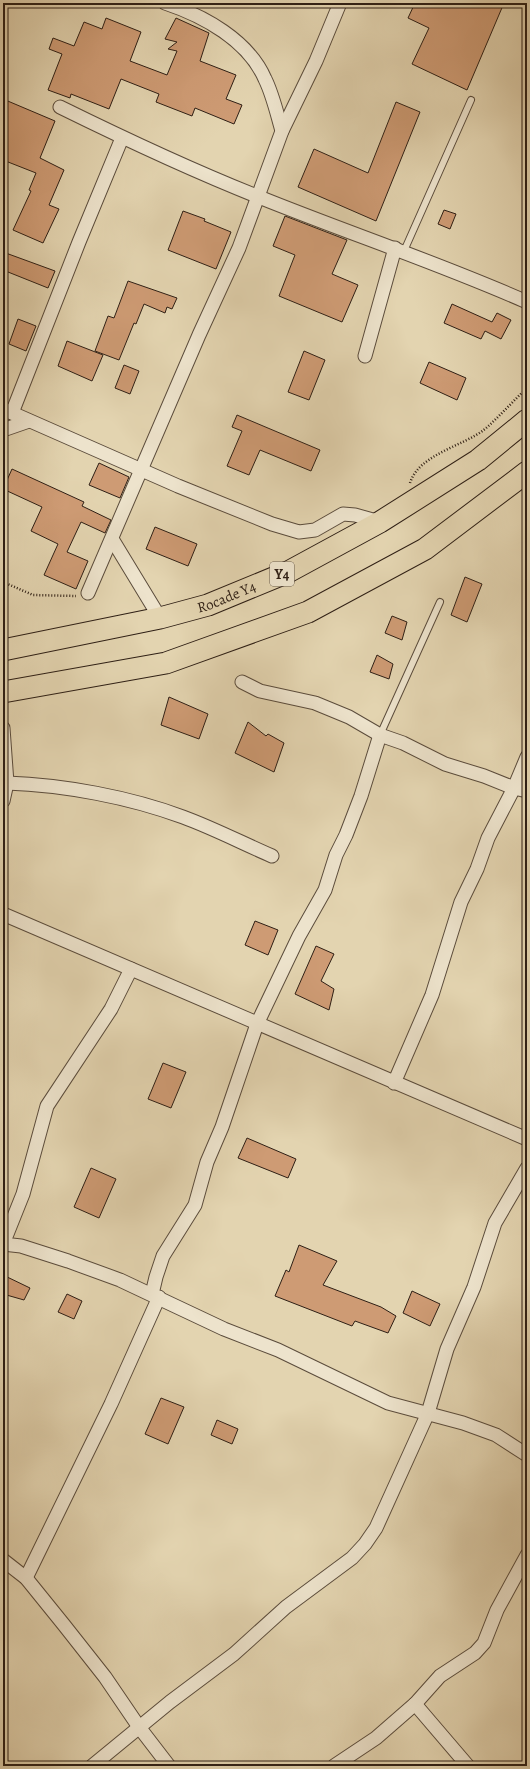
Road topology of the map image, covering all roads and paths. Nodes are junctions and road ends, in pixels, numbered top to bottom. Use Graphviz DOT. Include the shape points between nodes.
graph roads {
  1 [pos="165,3"];
  2 [pos="340,3"];
  3 [pos="472,100"];
  4 [pos="60,108"];
  5 [pos="282,131"];
  6 [pos="122,138"];
  7 [pos="259,197"];
  8 [pos="400,250"];
  9 [pos="527,302"];
  10 [pos="365,356"];
  11 [pos="527,388"];
  12 [pos="8,411"];
  13 [pos="527,420"];
  14 [pos="29,421"];
  15 [pos="3,430"];
  16 [pos="142,471"];
  17 [pos="527,472"];
  18 [pos="413,500"];
  19 [pos="380,522"];
  20 [pos="112,539"];
  21 [pos="3,582"];
  22 [pos="88,592"];
  23 [pos="440,602"];
  24 [pos="160,618"];
  25 [pos="3,650"];
  26 [pos="242,682"];
  27 [pos="3,692"];
  28 [pos="4,733"];
  29 [pos="380,735"];
  30 [pos="527,756"];
  31 [pos="7,783"];
  32 [pos="514,788"];
  33 [pos="527,791"];
  34 [pos="3,800"];
  35 [pos="272,856"];
  36 [pos="3,914"];
  37 [pos="131,969"];
  38 [pos="257,1024"];
  39 [pos="394,1082"];
  40 [pos="527,1139"];
  41 [pos="527,1168"];
  42 [pos="3,1244"];
  43 [pos="156,1296"];
  44 [pos="428,1413"];
  45 [pos="527,1455"];
  46 [pos="527,1555"];
  47 [pos="3,1560"];
  48 [pos="26,1578"];
  49 [pos="415,1704"];
  50 [pos="139,1727"];
  51 [pos="92,1766"];
  52 [pos="170,1766"];
  53 [pos="334,1766"];
  54 [pos="468,1766"];
  1 -- 5 [label="street" via="215,27 254,58 266,79"];
  2 -- 5 [label="street" via="316,61"];
  3 -- 8 [label="lane"];
  4 -- 6 [label="street"];
  5 -- 7 [label="street"];
  6 -- 7 [label="street"];
  6 -- 12 [label="street"];
  7 -- 8 [label="street"];
  7 -- 16 [label="street"];
  8 -- 9 [label="street"];
  8 -- 10 [label="street"];
  11 -- 18 [label="path" via="484,430 427,461 411,479 408,491"];
  12 -- 14 [label="street"];
  13 -- 18 [label="highway, Rocade Y4 / Y4" via="478,460"];
  14 -- 15 [label="street"];
  14 -- 16 [label="street"];
  16 -- 19 [label="street" via="272,524 299,532 315,530 343,514"];
  16 -- 20 [label="street"];
  17 -- 27 [label="highway" via="425,549 308,612 166,662"];
  18 -- 19 [label="highway, Rocade Y4 / Y4"];
  19 -- 24 [label="highway, Rocade Y4 / Y4" via="288,572 208,605"];
  20 -- 22 [label="street"];
  20 -- 24 [label="street"];
  21 -- 22 [label="path" via="33,595 74,597"];
  23 -- 29 [label="lane"];
  24 -- 25 [label="highway, Rocade Y4 / Y4"];
  26 -- 29 [label="street" via="260,691 315,703 349,717"];
  28 -- 31 [label="street"];
  29 -- 32 [label="street" via="403,743 445,764"];
  29 -- 38 [label="street" via="361,796 336,855 325,890 299,936"];
  30 -- 32 [label="street"];
  31 -- 34 [label="street"];
  31 -- 35 [label="street" via="42,784 108,796 182,817"];
  32 -- 33 [label="street"];
  32 -- 39 [label="street" via="488,838 477,869 460,902 432,995"];
  36 -- 37 [label="street"];
  37 -- 38 [label="street"];
  37 -- 42 [label="street" via="111,1009 47,1106 25,1187"];
  38 -- 39 [label="street"];
  38 -- 43 [label="street" via="222,1127 207,1162 195,1205 163,1256 156,1277"];
  39 -- 40 [label="street"];
  41 -- 44 [label="street" via="496,1223 474,1287 447,1349"];
  42 -- 43 [label="street" via="21,1246 68,1261"];
  43 -- 44 [label="street" via="278,1350 388,1403"];
  43 -- 48 [label="street" via="111,1404"];
  44 -- 45 [label="street" via="496,1435"];
  44 -- 50 [label="street" via="376,1528 365,1544 352,1558 286,1607 234,1654"];
  46 -- 49 [label="street" via="497,1610 484,1643 475,1653 440,1676"];
  47 -- 48 [label="street"];
  48 -- 50 [label="street" via="105,1677"];
  49 -- 53 [label="street" via="376,1738"];
  49 -- 54 [label="street"];
  50 -- 51 [label="street"];
  50 -- 52 [label="street"];
}
